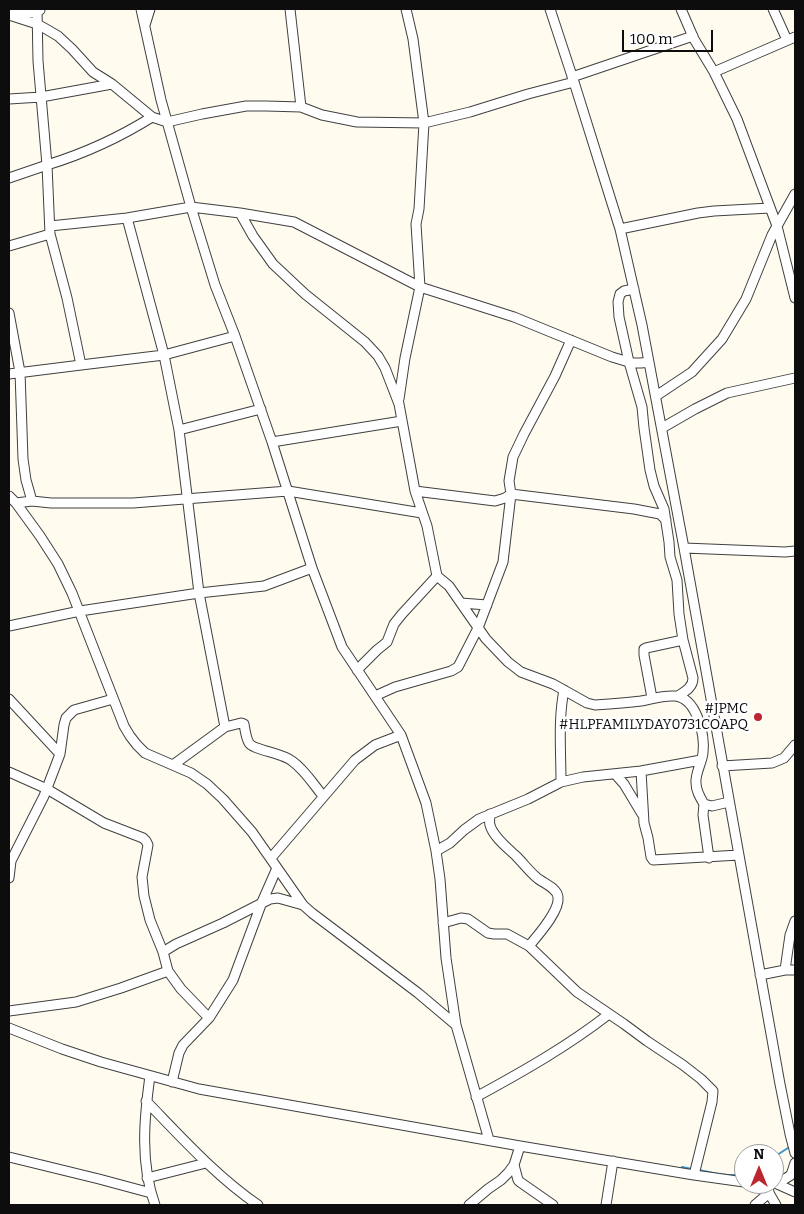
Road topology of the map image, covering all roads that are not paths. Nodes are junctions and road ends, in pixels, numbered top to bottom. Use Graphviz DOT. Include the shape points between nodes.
graph roads {
  1 [pos="141,9"];
  2 [pos="150,9"];
  3 [pos="290,9"];
  4 [pos="406,9"];
  5 [pos="550,9"];
  6 [pos="681,9"];
  7 [pos="773,9"];
  8 [pos="39,10"];
  9 [pos="9,15"];
  10 [pos="36,24"];
  11 [pos="144,26"];
  12 [pos="693,36"];
  13 [pos="791,39"];
  14 [pos="714,72"];
  15 [pos="573,79"];
  16 [pos="112,84"];
  17 [pos="40,97"];
  18 [pos="9,99"];
  19 [pos="301,108"];
  20 [pos="152,117"];
  21 [pos="167,122"];
  22 [pos="424,123"];
  23 [pos="47,165"];
  24 [pos="9,178"];
  25 [pos="795,194"];
  26 [pos="191,207"];
  27 [pos="770,208"];
  28 [pos="240,212"];
  29 [pos="127,218"];
  30 [pos="776,226"];
  31 [pos="620,228"];
  32 [pos="50,230"];
  33 [pos="9,246"];
  34 [pos="420,287"];
  35 [pos="634,289"];
  36 [pos="795,298"];
  37 [pos="9,313"];
  38 [pos="235,336"];
  39 [pos="571,340"];
  40 [pos="164,355"];
  41 [pos="629,362"];
  42 [pos="649,362"];
  43 [pos="82,365"];
  44 [pos="20,372"];
  45 [pos="9,374"];
  46 [pos="795,378"];
  47 [pos="656,396"];
  48 [pos="399,404"];
  49 [pos="261,409"];
  50 [pos="402,421"];
  51 [pos="662,428"];
  52 [pos="179,430"];
  53 [pos="272,442"];
  54 [pos="288,491"];
  55 [pos="415,492"];
  56 [pos="511,494"];
  57 [pos="9,496"];
  58 [pos="187,499"];
  59 [pos="32,501"];
  60 [pos="16,503"];
  61 [pos="422,513"];
  62 [pos="665,517"];
  63 [pos="679,526"];
  64 [pos="684,548"];
  65 [pos="795,551"];
  66 [pos="312,568"];
  67 [pos="437,576"];
  68 [pos="199,593"];
  69 [pos="461,603"];
  70 [pos="487,605"];
  71 [pos="80,611"];
  72 [pos="9,626"];
  73 [pos="478,628"];
  74 [pos="683,640"];
  75 [pos="357,670"];
  76 [pos="564,690"];
  77 [pos="375,696"];
  78 [pos="678,696"];
  79 [pos="652,698"];
  80 [pos="9,699"];
  81 [pos="113,699"];
  82 [pos="225,727"];
  83 [pos="401,735"];
  84 [pos="795,745"];
  85 [pos="60,754"];
  86 [pos="795,756"];
  87 [pos="784,758"];
  88 [pos="701,760"];
  89 [pos="173,765"];
  90 [pos="722,766"];
  91 [pos="641,771"];
  92 [pos="9,772"];
  93 [pos="616,775"];
  94 [pos="561,782"];
  95 [pos="47,789"];
  96 [pos="324,796"];
  97 [pos="729,802"];
  98 [pos="704,804"];
  99 [pos="490,814"];
  100 [pos="644,817"];
  101 [pos="436,851"];
  102 [pos="739,855"];
  103 [pos="10,858"];
  104 [pos="271,858"];
  105 [pos="709,858"];
  106 [pos="277,868"];
  107 [pos="9,878"];
  108 [pos="262,902"];
  109 [pos="303,905"];
  110 [pos="795,921"];
  111 [pos="443,923"];
  112 [pos="529,946"];
  113 [pos="163,952"];
  114 [pos="785,970"];
  115 [pos="795,970"];
  116 [pos="168,972"];
  117 [pos="760,975"];
  118 [pos="9,1011"];
  119 [pos="609,1014"];
  120 [pos="209,1018"];
  121 [pos="456,1025"];
  122 [pos="9,1028"];
  123 [pos="150,1076"];
  124 [pos="172,1082"];
  125 [pos="476,1097"];
  126 [pos="146,1101"];
  127 [pos="795,1125"];
  128 [pos="790,1134"];
  129 [pos="488,1140"];
  130 [pos="520,1146"];
  131 [pos="795,1153"];
  132 [pos="9,1157"];
  133 [pos="613,1162"];
  134 [pos="206,1163"];
  135 [pos="795,1163"];
  136 [pos="514,1165"];
  137 [pos="694,1175"];
  138 [pos="148,1178"];
  139 [pos="784,1179"];
  140 [pos="501,1180"];
  141 [pos="518,1180"];
  142 [pos="734,1181"];
  143 [pos="151,1193"];
  144 [pos="765,1194"];
  145 [pos="155,1205"];
  146 [pos="258,1205"];
  147 [pos="469,1205"];
  148 [pos="554,1205"];
  149 [pos="606,1205"];
  150 [pos="755,1205"];
  1 -- 11 [label="street"];
  2 -- 11 [label="street"];
  3 -- 19 [label="street"];
  4 -- 22 [label="street"];
  5 -- 15 [label="street"];
  6 -- 12 [label="street"];
  7 -- 13 [label="street"];
  8 -- 9 [label="street"];
  8 -- 10 [label="street"];
  9 -- 10 [label="street"];
  10 -- 16 [label="street" via="58,36 93,72"];
  10 -- 17 [label="street"];
  11 -- 21 [label="street"];
  12 -- 14 [label="street"];
  12 -- 15 [label="street"];
  13 -- 14 [label="street"];
  14 -- 27 [label="street" via="737,119"];
  15 -- 22 [label="street"];
  15 -- 31 [label="street"];
  16 -- 17 [label="street"];
  16 -- 20 [label="street"];
  17 -- 18 [label="street"];
  17 -- 23 [label="street"];
  19 -- 21 [label="street" via="246,106"];
  19 -- 22 [label="street" via="348,121"];
  20 -- 21 [label="street"];
  20 -- 23 [label="street" via="109,142"];
  21 -- 26 [label="street"];
  22 -- 34 [label="street" via="416,232"];
  23 -- 24 [label="street"];
  23 -- 32 [label="street"];
  25 -- 30 [label="street"];
  26 -- 28 [label="street"];
  26 -- 29 [label="street"];
  26 -- 38 [label="street"];
  27 -- 30 [label="street"];
  27 -- 31 [label="street" via="698,213"];
  28 -- 34 [label="street" via="301,225"];
  28 -- 48 [label="street" via="273,264 378,356"];
  29 -- 32 [label="street"];
  29 -- 40 [label="street"];
  30 -- 36 [label="street"];
  30 -- 47 [label="street" via="746,299 722,339 692,372"];
  31 -- 35 [label="street"];
  32 -- 33 [label="street"];
  32 -- 43 [label="street"];
  34 -- 39 [label="street"];
  34 -- 48 [label="street"];
  35 -- 41 [label="street" via="620,294 618,302"];
  35 -- 42 [label="street"];
  37 -- 44 [label="street"];
  38 -- 40 [label="street"];
  38 -- 49 [label="street"];
  39 -- 41 [label="street"];
  39 -- 56 [label="street" via="513,457 509,481"];
  40 -- 43 [label="street"];
  40 -- 52 [label="street"];
  41 -- 42 [label="street"];
  41 -- 62 [label="street" via="642,407 650,470"];
  42 -- 47 [label="street"];
  43 -- 44 [label="street"];
  44 -- 45 [label="street"];
  44 -- 59 [label="street" via="23,460"];
  46 -- 51 [label="street" via="727,393"];
  47 -- 51 [label="street"];
  48 -- 50 [label="street"];
  49 -- 52 [label="street"];
  49 -- 53 [label="street"];
  50 -- 53 [label="street"];
  50 -- 55 [label="street"];
  51 -- 63 [label="street"];
  52 -- 58 [label="street"];
  53 -- 54 [label="street"];
  54 -- 58 [label="street"];
  54 -- 61 [label="street"];
  54 -- 66 [label="street"];
  55 -- 56 [label="street" via="495,501"];
  55 -- 61 [label="street"];
  56 -- 62 [label="street" via="634,509"];
  56 -- 70 [label="street" via="503,562"];
  57 -- 60 [label="street"];
  58 -- 59 [label="street" via="104,504"];
  58 -- 68 [label="street"];
  59 -- 60 [label="street"];
  60 -- 71 [label="street" via="58,564"];
  61 -- 67 [label="street"];
  62 -- 63 [label="street" via="668,522"];
  62 -- 74 [label="street" via="670,557 677,580"];
  63 -- 64 [label="street"];
  64 -- 65 [label="street"];
  64 -- 90 [label="street"];
  66 -- 68 [label="street" via="264,586"];
  66 -- 75 [label="street" via="342,647"];
  67 -- 69 [label="street"];
  67 -- 75 [label="street" via="394,624 387,642"];
  68 -- 71 [label="street"];
  68 -- 82 [label="street"];
  69 -- 70 [label="street"];
  69 -- 73 [label="street"];
  70 -- 73 [label="street"];
  71 -- 72 [label="street"];
  71 -- 81 [label="street"];
  73 -- 76 [label="street" via="521,672"];
  73 -- 77 [label="street" via="458,667 451,672 395,687"];
  74 -- 78 [label="street" via="693,683"];
  74 -- 79 [label="street" via="644,649"];
  75 -- 77 [label="street"];
  76 -- 79 [label="street" via="594,705"];
  76 -- 94 [label="street" via="560,723"];
  77 -- 83 [label="street"];
  78 -- 79 [label="street"];
  78 -- 88 [label="street" via="690,705 702,731"];
  80 -- 85 [label="street"];
  81 -- 85 [label="street" via="70,713 64,725"];
  81 -- 89 [label="street" via="124,726 137,745"];
  82 -- 89 [label="street"];
  82 -- 96 [label="street" via="244,724 252,747 291,760"];
  83 -- 96 [label="street" via="375,745 355,760"];
  83 -- 101 [label="street" via="426,803"];
  84 -- 87 [label="street"];
  85 -- 95 [label="street"];
  86 -- 87 [label="street"];
  87 -- 90 [label="street" via="772,763"];
  88 -- 91 [label="street"];
  88 -- 98 [label="street" via="696,785"];
  89 -- 104 [label="street" via="191,773 223,799"];
  90 -- 97 [label="street"];
  91 -- 93 [label="street"];
  91 -- 100 [label="street"];
  92 -- 95 [label="street"];
  93 -- 94 [label="street"];
  93 -- 100 [label="street"];
  94 -- 99 [label="street"];
  95 -- 103 [label="street"];
  95 -- 113 [label="street" via="104,823 146,841 142,877 144,896"];
  96 -- 104 [label="street"];
  97 -- 98 [label="street" via="712,806"];
  97 -- 102 [label="street"];
  98 -- 105 [label="street"];
  99 -- 101 [label="street"];
  99 -- 112 [label="street" via="490,826 507,849 535,877 557,893 557,905 546,926"];
  100 -- 105 [label="street" via="653,860"];
  101 -- 111 [label="street"];
  102 -- 105 [label="street"];
  102 -- 117 [label="street"];
  103 -- 107 [label="street"];
  104 -- 106 [label="street"];
  106 -- 108 [label="street"];
  106 -- 109 [label="street"];
  108 -- 109 [label="street" via="278,898"];
  108 -- 113 [label="street"];
  108 -- 120 [label="street" via="233,980"];
  109 -- 121 [label="street"];
  110 -- 114 [label="street"];
  111 -- 112 [label="street" via="468,919 488,933 507,934"];
  111 -- 121 [label="street"];
  112 -- 119 [label="street" via="577,992"];
  113 -- 116 [label="street"];
  114 -- 115 [label="street"];
  114 -- 117 [label="street"];
  116 -- 118 [label="street" via="76,1002"];
  116 -- 120 [label="street"];
  117 -- 128 [label="street"];
  119 -- 125 [label="street" via="564,1046"];
  119 -- 137 [label="street" via="701,1079 713,1091"];
  120 -- 124 [label="street" via="183,1046"];
  121 -- 125 [label="street"];
  122 -- 123 [label="street" via="70,1052"];
  123 -- 124 [label="street"];
  123 -- 126 [label="street"];
  124 -- 129 [label="street"];
  125 -- 129 [label="street"];
  126 -- 134 [label="street"];
  126 -- 138 [label="street" via="144,1151"];
  127 -- 128 [label="street"];
  128 -- 131 [label="street"];
  129 -- 130 [label="street"];
  130 -- 133 [label="street"];
  130 -- 136 [label="street"];
  132 -- 143 [label="street"];
  133 -- 137 [label="street"];
  133 -- 149 [label="street"];
  134 -- 138 [label="street"];
  134 -- 146 [label="street"];
  135 -- 139 [label="street" via="790,1175"];
  136 -- 140 [label="street"];
  136 -- 141 [label="street"];
  137 -- 142 [label="street"];
  138 -- 143 [label="street"];
  140 -- 141 [label="street"];
  140 -- 147 [label="street"];
  141 -- 148 [label="street"];
  143 -- 145 [label="street"];
  144 -- 150 [label="street"];
}
